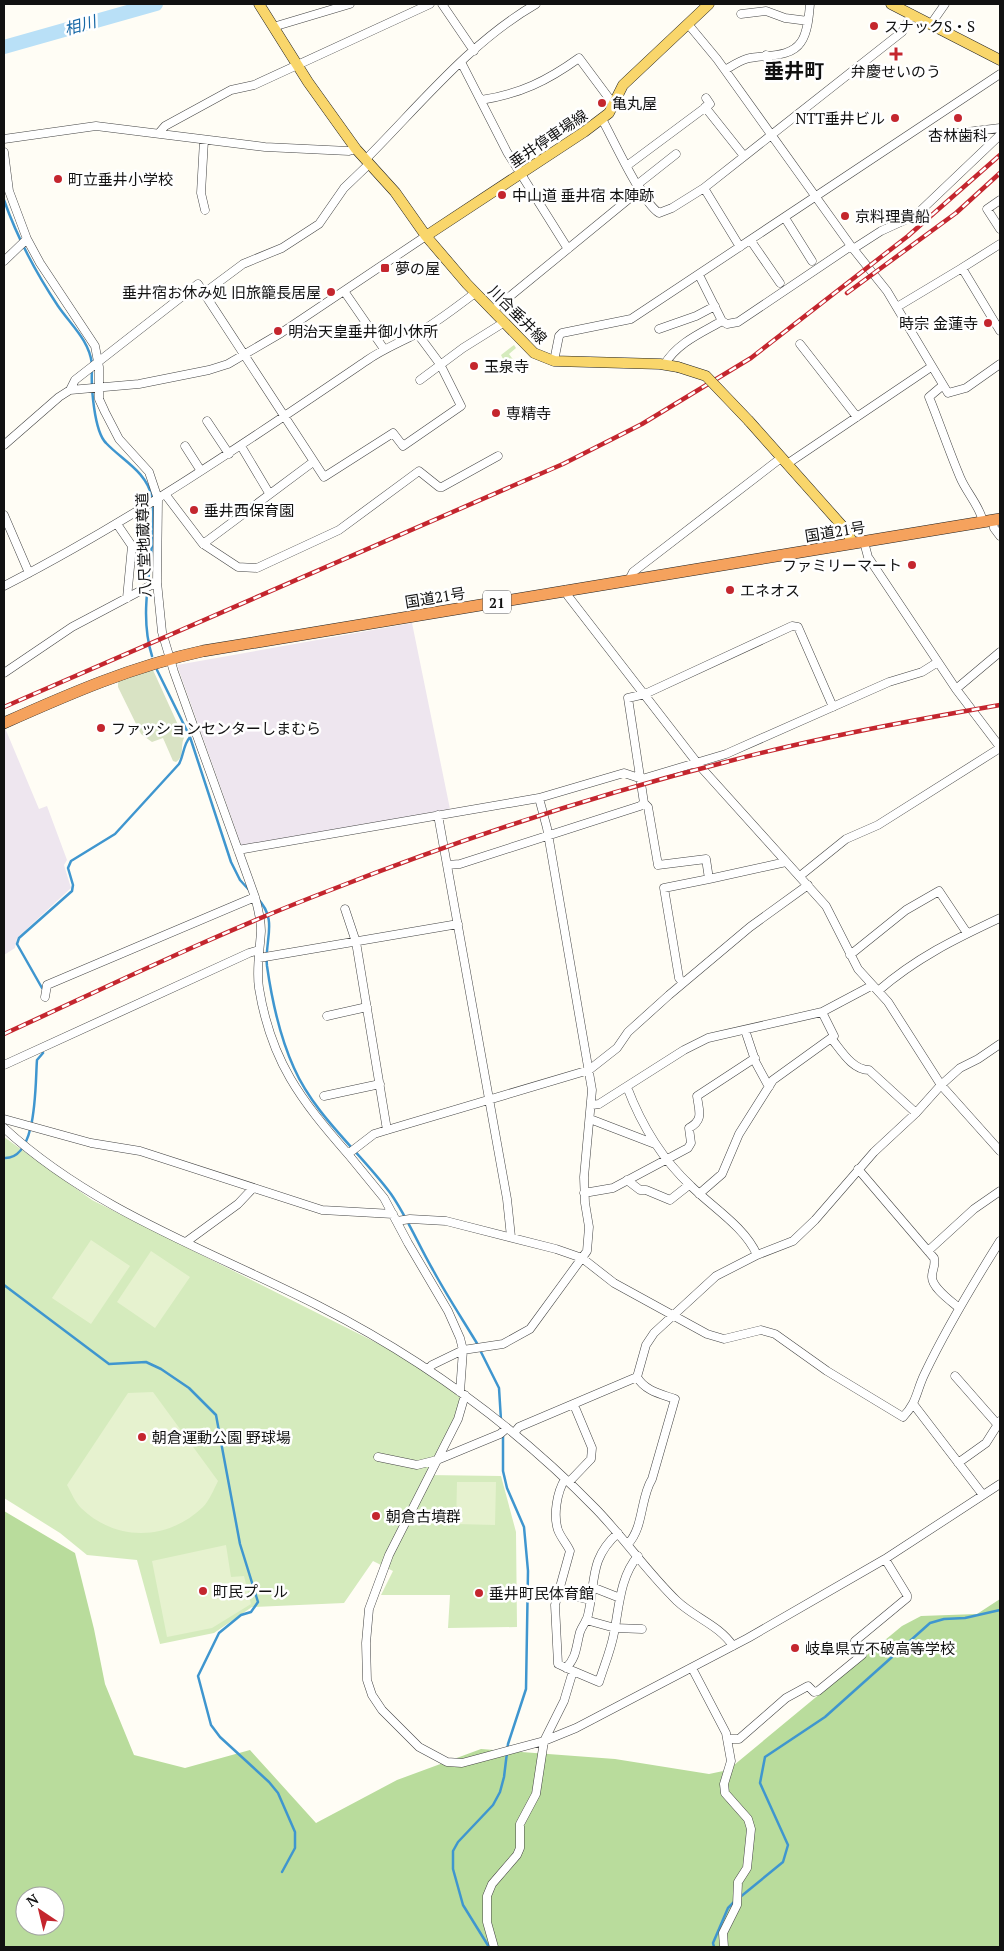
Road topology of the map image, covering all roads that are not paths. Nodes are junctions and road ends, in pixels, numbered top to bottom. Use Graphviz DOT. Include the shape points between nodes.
graph roads {
  1 [pos="258,4"];
  2 [pos="350,4"];
  3 [pos="430,4"];
  4 [pos="442,4"];
  5 [pos="536,4"];
  6 [pos="710,4"];
  7 [pos="810,4"];
  8 [pos="891,4"];
  9 [pos="945,4"];
  10 [pos="741,14"];
  11 [pos="912,14"];
  12 [pos="808,22"];
  13 [pos="688,24"];
  14 [pos="931,24"];
  15 [pos="272,25"];
  16 [pos="474,51"];
  17 [pos="766,55"];
  18 [pos="1000,60"];
  19 [pos="461,62"];
  20 [pos="296,64"];
  21 [pos="725,70"];
  22 [pos="773,74"];
  23 [pos="1000,74"];
  24 [pos="706,98"];
  25 [pos="481,100"];
  26 [pos="614,105"];
  27 [pos="705,108"];
  28 [pos="602,119"];
  29 [pos="1000,128"];
  30 [pos="158,133"];
  31 [pos="950,134"];
  32 [pos="771,135"];
  33 [pos="1000,135"];
  34 [pos="4,139"];
  35 [pos="204,140"];
  36 [pos="356,149"];
  37 [pos="4,152"];
  38 [pos="676,154"];
  39 [pos="744,156"];
  40 [pos="367,162"];
  41 [pos="628,165"];
  42 [pos="521,175"];
  43 [pos="640,186"];
  44 [pos="704,188"];
  45 [pos="816,198"];
  46 [pos="1000,200"];
  47 [pos="205,210"];
  48 [pos="785,218"];
  49 [pos="1000,229"];
  50 [pos="426,236"];
  51 [pos="27,239"];
  52 [pos="751,240"];
  53 [pos="1000,244"];
  54 [pos="852,247"];
  55 [pos="740,248"];
  56 [pos="568,249"];
  57 [pos="812,260"];
  58 [pos="4,261"];
  59 [pos="962,268"];
  60 [pos="699,274"];
  61 [pos="780,283"];
  62 [pos="344,291"];
  63 [pos="204,293"];
  64 [pos="475,293"];
  65 [pos="714,306"];
  66 [pos="897,307"];
  67 [pos="492,311"];
  68 [pos="722,321"];
  69 [pos="503,323"];
  70 [pos="999,327"];
  71 [pos="659,329"];
  72 [pos="417,333"];
  73 [pos="800,344"];
  74 [pos="384,349"];
  75 [pos="245,355"];
  76 [pos="98,361"];
  77 [pos="554,361"];
  78 [pos="440,364"];
  79 [pos="664,364"];
  80 [pos="1000,364"];
  81 [pos="931,367"];
  82 [pos="420,380"];
  83 [pos="942,386"];
  84 [pos="98,387"];
  85 [pos="70,390"];
  86 [pos="856,417"];
  87 [pos="284,418"];
  88 [pos="207,421"];
  89 [pos="4,445"];
  90 [pos="185,446"];
  91 [pos="241,446"];
  92 [pos="229,454"];
  93 [pos="498,456"];
  94 [pos="784,461"];
  95 [pos="313,462"];
  96 [pos="201,471"];
  97 [pos="269,493"];
  98 [pos="165,494"];
  99 [pos="153,502"];
  100 [pos="4,514"];
  101 [pos="992,521"];
  102 [pos="117,524"];
  103 [pos="1000,536"];
  104 [pos="858,543"];
  105 [pos="204,544"];
  106 [pos="29,573"];
  107 [pos="629,580"];
  108 [pos="157,582"];
  109 [pos="4,586"];
  110 [pos="565,590"];
  111 [pos="127,598"];
  112 [pos="1000,652"];
  113 [pos="170,658"];
  114 [pos="938,662"];
  115 [pos="4,673"];
  116 [pos="956,689"];
  117 [pos="644,694"];
  118 [pos="833,706"];
  119 [pos="4,723"];
  120 [pos="1000,748"];
  121 [pos="698,764"];
  122 [pos="642,779"];
  123 [pos="539,798"];
  124 [pos="644,803"];
  125 [pos="438,815"];
  126 [pos="548,836"];
  127 [pos="238,850"];
  128 [pos="786,862"];
  129 [pos="447,865"];
  130 [pos="800,876"];
  131 [pos="709,879"];
  132 [pos="808,885"];
  133 [pos="255,897"];
  134 [pos="344,909"];
  135 [pos="1000,918"];
  136 [pos="458,924"];
  137 [pos="967,933"];
  138 [pos="356,942"];
  139 [pos="259,954"];
  140 [pos="850,955"];
  141 [pos="682,983"];
  142 [pos="875,988"];
  143 [pos="45,997"];
  144 [pos="367,1007"];
  145 [pos="822,1012"];
  146 [pos="327,1016"];
  147 [pos="745,1030"];
  148 [pos="831,1038"];
  149 [pos="1000,1044"];
  150 [pos="754,1058"];
  151 [pos="4,1065"];
  152 [pos="589,1070"];
  153 [pos="380,1084"];
  154 [pos="941,1085"];
  155 [pos="627,1087"];
  156 [pos="768,1087"];
  157 [pos="324,1096"];
  158 [pos="489,1100"];
  159 [pos="592,1105"];
  160 [pos="916,1113"];
  161 [pos="4,1119"];
  162 [pos="590,1119"];
  163 [pos="4,1128"];
  164 [pos="387,1130"];
  165 [pos="655,1144"];
  166 [pos="1000,1152"];
  167 [pos="350,1153"];
  168 [pos="666,1158"];
  169 [pos="858,1169"];
  170 [pos="627,1180"];
  171 [pos="689,1185"];
  172 [pos="253,1188"];
  173 [pos="1000,1190"];
  174 [pos="584,1193"];
  175 [pos="699,1194"];
  176 [pos="397,1218"];
  177 [pos="511,1238"];
  178 [pos="1000,1241"];
  179 [pos="186,1242"];
  180 [pos="928,1251"];
  181 [pos="998,1253"];
  182 [pos="756,1255"];
  183 [pos="582,1258"];
  184 [pos="958,1308"];
  185 [pos="675,1316"];
  186 [pos="463,1350"];
  187 [pos="428,1369"];
  188 [pos="955,1376"];
  189 [pos="637,1378"];
  190 [pos="462,1394"];
  191 [pos="574,1405"];
  192 [pos="914,1405"];
  193 [pos="999,1423"];
  194 [pos="510,1430"];
  195 [pos="378,1457"];
  196 [pos="437,1460"];
  197 [pos="958,1463"];
  198 [pos="567,1481"];
  199 [pos="1000,1484"];
  200 [pos="983,1495"];
  201 [pos="618,1533"];
  202 [pos="628,1544"];
  203 [pos="638,1556"];
  204 [pos="885,1559"];
  205 [pos="592,1587"];
  206 [pos="558,1592"];
  207 [pos="620,1598"];
  208 [pos="590,1600"];
  209 [pos="586,1620"];
  210 [pos="615,1628"];
  211 [pos="642,1628"];
  212 [pos="733,1646"];
  213 [pos="692,1668"];
  214 [pos="570,1670"];
  215 [pos="727,1739"];
  216 [pos="544,1741"];
  217 [pos="494,1947"];
  218 [pos="724,1947"];
  1 -- 15 [label="main road, 川合垂井線"];
  2 -- 15 [label="street"];
  3 -- 20 [label="street"];
  4 -- 16 [label="street"];
  5 -- 16 [label="street"];
  6 -- 13 [label="main road, 垂井停車場線"];
  7 -- 12 [label="street"];
  8 -- 11 [label="main road"];
  9 -- 14 [label="street"];
  10 -- 12 [label="street" via="766,11"];
  11 -- 14 [label="main road"];
  11 -- 32 [label="street" via="902,32"];
  12 -- 17 [label="street" via="802,42 779,54"];
  13 -- 21 [label="street"];
  13 -- 26 [label="main road, 垂井停車場線" via="622,85"];
  14 -- 18 [label="main road"];
  15 -- 20 [label="main road, 川合垂井線"];
  16 -- 19 [label="street"];
  17 -- 21 [label="street" via="744,59"];
  17 -- 22 [label="street"];
  19 -- 25 [label="street"];
  19 -- 40 [label="street"];
  20 -- 30 [label="street" via="254,85 231,90"];
  20 -- 36 [label="main road, 川合垂井線"];
  21 -- 32 [label="street"];
  23 -- 45 [label="street"];
  24 -- 27 [label="street" via="710,104"];
  25 -- 26 [label="street" via="511,96 559,73 579,58"];
  25 -- 42 [label="street"];
  26 -- 28 [label="main road, 垂井停車場線"];
  27 -- 39 [label="street"];
  27 -- 41 [label="street"];
  28 -- 41 [label="street"];
  28 -- 42 [label="main road, 垂井停車場線"];
  29 -- 31 [label="street"];
  30 -- 34 [label="street" via="96,126"];
  30 -- 35 [label="street"];
  32 -- 39 [label="street"];
  32 -- 45 [label="street"];
  33 -- 54 [label="street" via="916,215"];
  35 -- 36 [label="street" via="265,147"];
  35 -- 47 [label="street" via="201,193"];
  36 -- 40 [label="main road, 川合垂井線"];
  37 -- 51 [label="street, 八尺堂地蔵尊道" via="9,191"];
  38 -- 43 [label="street"];
  39 -- 44 [label="street"];
  40 -- 50 [label="main road, 川合垂井線" via="395,192"];
  40 -- 63 [label="street" via="319,224 282,248 243,264"];
  41 -- 43 [label="street"];
  42 -- 50 [label="main road, 垂井停車場線"];
  42 -- 56 [label="street"];
  43 -- 44 [label="street" via="659,213"];
  43 -- 56 [label="street"];
  44 -- 55 [label="street"];
  45 -- 48 [label="street"];
  45 -- 54 [label="street"];
  46 -- 49 [label="street" via="987,209"];
  48 -- 52 [label="street"];
  48 -- 57 [label="street"];
  50 -- 62 [label="street"];
  50 -- 64 [label="main road, 川合垂井線"];
  51 -- 58 [label="street"];
  51 -- 76 [label="street, 八尺堂地蔵尊道" via="90,338"];
  52 -- 55 [label="street"];
  52 -- 61 [label="street"];
  53 -- 59 [label="street"];
  54 -- 66 [label="street"];
  54 -- 68 [label="street" via="738,322 727,324"];
  55 -- 60 [label="street"];
  56 -- 67 [label="street"];
  59 -- 66 [label="street"];
  59 -- 70 [label="street"];
  60 -- 65 [label="street"];
  60 -- 77 [label="street" via="631,319 562,333"];
  62 -- 74 [label="street"];
  62 -- 75 [label="street"];
  63 -- 75 [label="street"];
  63 -- 76 [label="street" via="198,284"];
  64 -- 67 [label="main road, 川合垂井線"];
  64 -- 72 [label="street"];
  65 -- 68 [label="street"];
  65 -- 71 [label="street"];
  66 -- 81 [label="street"];
  67 -- 69 [label="main road, 川合垂井線"];
  68 -- 79 [label="street" via="685,342"];
  69 -- 77 [label="main road, 川合垂井線" via="534,353"];
  69 -- 78 [label="street"];
  72 -- 74 [label="street"];
  72 -- 78 [label="street"];
  73 -- 86 [label="street"];
  74 -- 87 [label="street"];
  75 -- 84 [label="street" via="209,370 139,384"];
  75 -- 87 [label="street"];
  76 -- 84 [label="street, 八尺堂地蔵尊道"];
  76 -- 85 [label="street" via="75,380"];
  77 -- 79 [label="main road, 川合垂井線"];
  78 -- 82 [label="street"];
  78 -- 95 [label="street" via="461,406 402,446 393,433 324,477"];
  79 -- 94 [label="main road, 川合垂井線, bridge" via="706,376"];
  80 -- 83 [label="street" via="956,392 948,393"];
  81 -- 83 [label="street"];
  81 -- 86 [label="street"];
  83 -- 101 [label="street" via="929,397 968,495 981,514"];
  84 -- 85 [label="street"];
  84 -- 99 [label="street, 八尺堂地蔵尊道" via="99,399 119,439 148,472"];
  85 -- 89 [label="street"];
  86 -- 94 [label="street"];
  87 -- 91 [label="street"];
  87 -- 95 [label="street"];
  88 -- 92 [label="street"];
  90 -- 96 [label="street"];
  91 -- 92 [label="street"];
  91 -- 97 [label="street"];
  92 -- 96 [label="street"];
  93 -- 105 [label="street" via="442,487 419,471 340,530 256,568 238,568"];
  94 -- 104 [label="main road, 川合垂井線"];
  94 -- 107 [label="street" via="633,572"];
  95 -- 97 [label="street"];
  96 -- 98 [label="street"];
  97 -- 105 [label="street"];
  98 -- 99 [label="street"];
  98 -- 105 [label="street"];
  99 -- 102 [label="street"];
  99 -- 108 [label="street, 八尺堂地蔵尊道"];
  100 -- 106 [label="street"];
  101 -- 103 [label="street"];
  101 -- 104 [label="highway, 国道21号 / 21"];
  102 -- 106 [label="street"];
  102 -- 111 [label="street" via="132,546"];
  104 -- 107 [label="highway, 国道21号 / 21"];
  104 -- 114 [label="street"];
  106 -- 109 [label="street"];
  107 -- 110 [label="highway, 国道21号 / 21"];
  108 -- 111 [label="street"];
  108 -- 113 [label="street, 八尺堂地蔵尊道" via="162,632"];
  110 -- 113 [label="highway, 国道21号 / 21"];
  110 -- 117 [label="street"];
  111 -- 115 [label="street" via="72,628"];
  112 -- 116 [label="street"];
  113 -- 119 [label="highway, 国道21号 / 21" via="101,681"];
  113 -- 127 [label="street, 八尺堂地蔵尊道"];
  114 -- 116 [label="street"];
  114 -- 118 [label="street" via="922,672 888,682"];
  116 -- 120 [label="street"];
  117 -- 118 [label="street" via="792,626 798,627"];
  117 -- 121 [label="street"];
  117 -- 122 [label="street" via="628,698"];
  118 -- 121 [label="street"];
  120 -- 130 [label="street" via="878,824 846,839"];
  121 -- 122 [label="street"];
  121 -- 128 [label="street"];
  122 -- 123 [label="street" via="624,773"];
  122 -- 124 [label="street"];
  123 -- 125 [label="street"];
  123 -- 126 [label="street"];
  124 -- 126 [label="street"];
  124 -- 131 [label="street" via="648,807 658,866 706,859"];
  125 -- 127 [label="street"];
  125 -- 129 [label="street"];
  126 -- 129 [label="street" via="460,864"];
  126 -- 152 [label="street"];
  127 -- 133 [label="street, 八尺堂地蔵尊道"];
  128 -- 130 [label="street"];
  128 -- 131 [label="street"];
  129 -- 136 [label="street"];
  130 -- 132 [label="street"];
  131 -- 141 [label="street" via="664,888"];
  132 -- 140 [label="street" via="826,906"];
  132 -- 141 [label="street"];
  133 -- 139 [label="street, 八尺堂地蔵尊道" via="261,930"];
  133 -- 143 [label="street" via="47,985"];
  134 -- 138 [label="street"];
  135 -- 137 [label="street"];
  136 -- 138 [label="street"];
  136 -- 158 [label="street"];
  137 -- 140 [label="street" via="939,891 906,910"];
  137 -- 142 [label="street" via="925,955"];
  138 -- 139 [label="street"];
  138 -- 144 [label="street"];
  139 -- 151 [label="street" via="249,953"];
  139 -- 167 [label="street, 八尺堂地蔵尊道" via="259,987 277,1054 313,1114"];
  140 -- 142 [label="street"];
  141 -- 152 [label="street" via="628,1032 617,1048"];
  142 -- 145 [label="street"];
  142 -- 154 [label="street" via="909,1032"];
  144 -- 146 [label="street"];
  144 -- 153 [label="street"];
  145 -- 147 [label="street"];
  145 -- 148 [label="street" via="834,1036"];
  147 -- 150 [label="street"];
  147 -- 155 [label="street" via="708,1038"];
  148 -- 156 [label="street"];
  148 -- 160 [label="street" via="854,1066 869,1070"];
  149 -- 154 [label="street" via="960,1068"];
  150 -- 156 [label="street"];
  150 -- 168 [label="street" via="697,1096 701,1118 689,1128 691,1142 688,1148"];
  152 -- 158 [label="street"];
  152 -- 159 [label="street"];
  153 -- 157 [label="street"];
  153 -- 164 [label="street"];
  154 -- 160 [label="street"];
  154 -- 166 [label="street"];
  155 -- 159 [label="street"];
  155 -- 165 [label="street"];
  156 -- 175 [label="street" via="739,1134 722,1174"];
  158 -- 164 [label="street"];
  158 -- 177 [label="street"];
  159 -- 162 [label="street"];
  160 -- 169 [label="street"];
  161 -- 172 [label="street" via="91,1143 140,1150"];
  162 -- 165 [label="street"];
  162 -- 174 [label="street"];
  163 -- 179 [label="street" via="82,1189"];
  164 -- 167 [label="street" via="374,1134"];
  165 -- 168 [label="street"];
  167 -- 176 [label="street, 八尺堂地蔵尊道"];
  168 -- 170 [label="street"];
  168 -- 171 [label="street"];
  169 -- 180 [label="street"];
  169 -- 182 [label="street" via="793,1241"];
  170 -- 171 [label="street" via="640,1190 670,1200"];
  170 -- 174 [label="street" via="612,1188"];
  171 -- 175 [label="street"];
  172 -- 176 [label="street" via="322,1210"];
  172 -- 179 [label="street" via="238,1204"];
  173 -- 180 [label="street"];
  174 -- 183 [label="street" via="589,1227 587,1251"];
  175 -- 182 [label="street" via="733,1224"];
  176 -- 177 [label="street" via="446,1221"];
  176 -- 186 [label="street, 八尺堂地蔵尊道" via="448,1311"];
  177 -- 183 [label="street"];
  178 -- 181 [label="street"];
  179 -- 187 [label="street" via="320,1306"];
  180 -- 184 [label="street" via="936,1264 932,1277 934,1284"];
  181 -- 184 [label="street"];
  182 -- 185 [label="street" via="716,1276"];
  183 -- 185 [label="street" via="614,1283"];
  183 -- 186 [label="street" via="530,1329 503,1344"];
  184 -- 192 [label="street" via="924,1374"];
  185 -- 189 [label="street" via="654,1333 646,1345"];
  185 -- 192 [label="street" via="707,1334 724,1339 761,1330 775,1334 827,1371 903,1417"];
  186 -- 187 [label="street"];
  186 -- 190 [label="street"];
  187 -- 190 [label="street"];
  188 -- 193 [label="street"];
  189 -- 191 [label="street"];
  189 -- 202 [label="street" via="641,1384 675,1399 634,1537"];
  190 -- 194 [label="street"];
  190 -- 196 [label="street" via="458,1419"];
  191 -- 194 [label="street"];
  191 -- 198 [label="street" via="592,1448 591,1459"];
  192 -- 197 [label="street"];
  193 -- 197 [label="street" via="986,1443"];
  194 -- 196 [label="street"];
  194 -- 198 [label="street"];
  195 -- 196 [label="street" via="417,1465"];
  196 -- 216 [label="street" via="389,1555 371,1603 366,1643 367,1680 372,1695 382,1710 419,1747 447,1762 462,1763"];
  197 -- 200 [label="street"];
  198 -- 201 [label="street"];
  198 -- 206 [label="street" via="559,1489 556,1523 570,1551"];
  199 -- 200 [label="street"];
  200 -- 204 [label="street"];
  201 -- 202 [label="street"];
  201 -- 205 [label="street" via="598,1556"];
  202 -- 203 [label="street"];
  203 -- 207 [label="street" via="630,1564"];
  203 -- 212 [label="street" via="677,1601 716,1627"];
  204 -- 212 [label="street"];
  204 -- 215 [label="street" via="907,1595 855,1641 862,1655 818,1692 808,1686 794,1693 739,1739"];
  205 -- 207 [label="street"];
  205 -- 208 [label="street"];
  206 -- 208 [label="street"];
  206 -- 214 [label="street" via="555,1605 558,1664"];
  207 -- 210 [label="street"];
  208 -- 209 [label="street"];
  209 -- 210 [label="street"];
  209 -- 214 [label="street"];
  210 -- 211 [label="street"];
  210 -- 214 [label="street" via="599,1682"];
  212 -- 213 [label="street"];
  213 -- 215 [label="street"];
  213 -- 216 [label="street"];
  214 -- 216 [label="street" via="564,1701"];
  215 -- 218 [label="street" via="731,1760 724,1784 725,1793 748,1819 751,1829 747,1868 738,1882 737,1905 723,1933"];
  216 -- 217 [label="street" via="536,1794 520,1824 520,1848 492,1884 487,1896 487,1922"];
}
